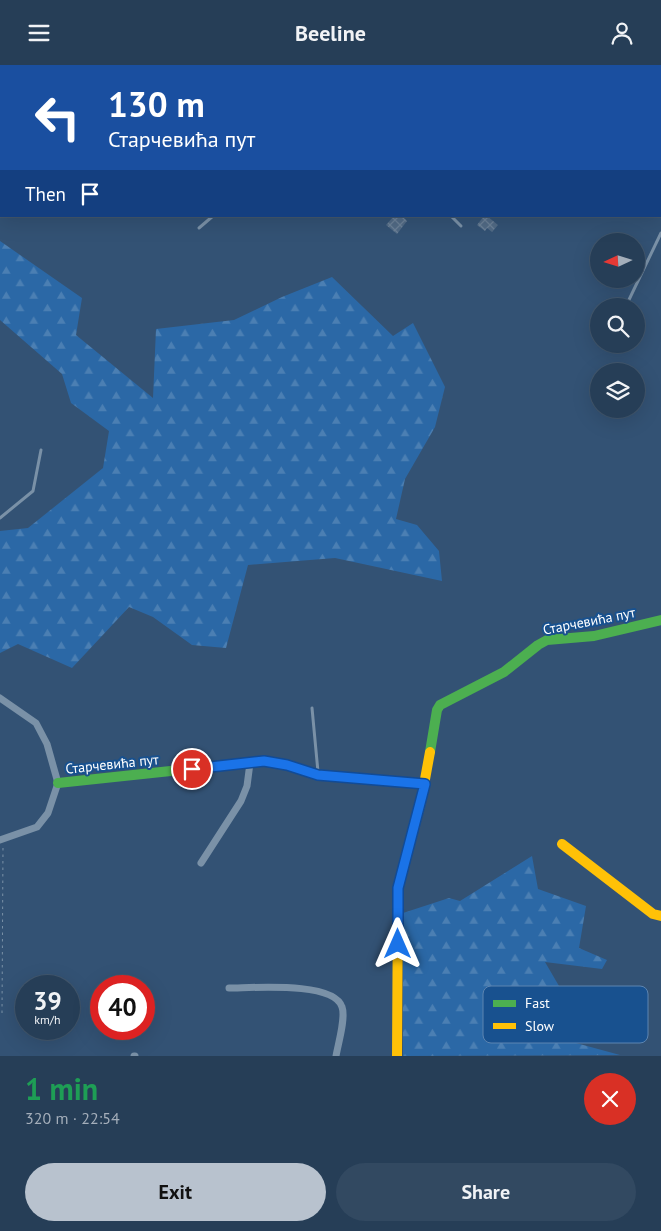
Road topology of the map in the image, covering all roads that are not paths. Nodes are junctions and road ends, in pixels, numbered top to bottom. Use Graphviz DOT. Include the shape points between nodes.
graph roads {
  1 [pos="212,217"];
  2 [pos="452,217"];
  3 [pos="461,226"];
  4 [pos="199,228"];
  5 [pos="661,233"];
  6 [pos="630,298"];
  7 [pos="41,450"];
  8 [pos="0,518"];
  9 [pos="661,620"];
  10 [pos="0,698"];
  11 [pos="312,708"];
  12 [pos="250,763"];
  13 [pos="318,775"];
  14 [pos="58,783"];
  15 [pos="425,784"];
  16 [pos="2,839"];
  17 [pos="562,844"];
  18 [pos="201,863"];
  19 [pos="661,916"];
  20 [pos="229,988"];
  21 [pos="336,1056"];
  22 [pos="397,1056"];
  1 -- 4 [label="lane"];
  2 -- 3 [label="lane"];
  5 -- 6 [label="lane"];
  7 -- 8 [label="lane" via="33,491"];
  9 -- 15 [label="street, Старчевића пут" via="594,636 547,641 504,672 440,705"];
  10 -- 14 [label="street, Старчевића пут" via="36,723 47,744"];
  11 -- 13 [label="lane"];
  12 -- 13 [label="street, Старчевића пут" via="264,761 287,765"];
  12 -- 14 [label="street, Старчевића пут"];
  12 -- 18 [label="street" via="241,801"];
  13 -- 15 [label="street, Старчевића пут"];
  14 -- 16 [label="street" via="48,813 37,827"];
  15 -- 22 [label="street, Старчевића пут" via="398,888"];
  17 -- 19 [label="street" via="653,914"];
  20 -- 21 [label="street" via="304,989 334,997 342,1004 344,1012"];
}
